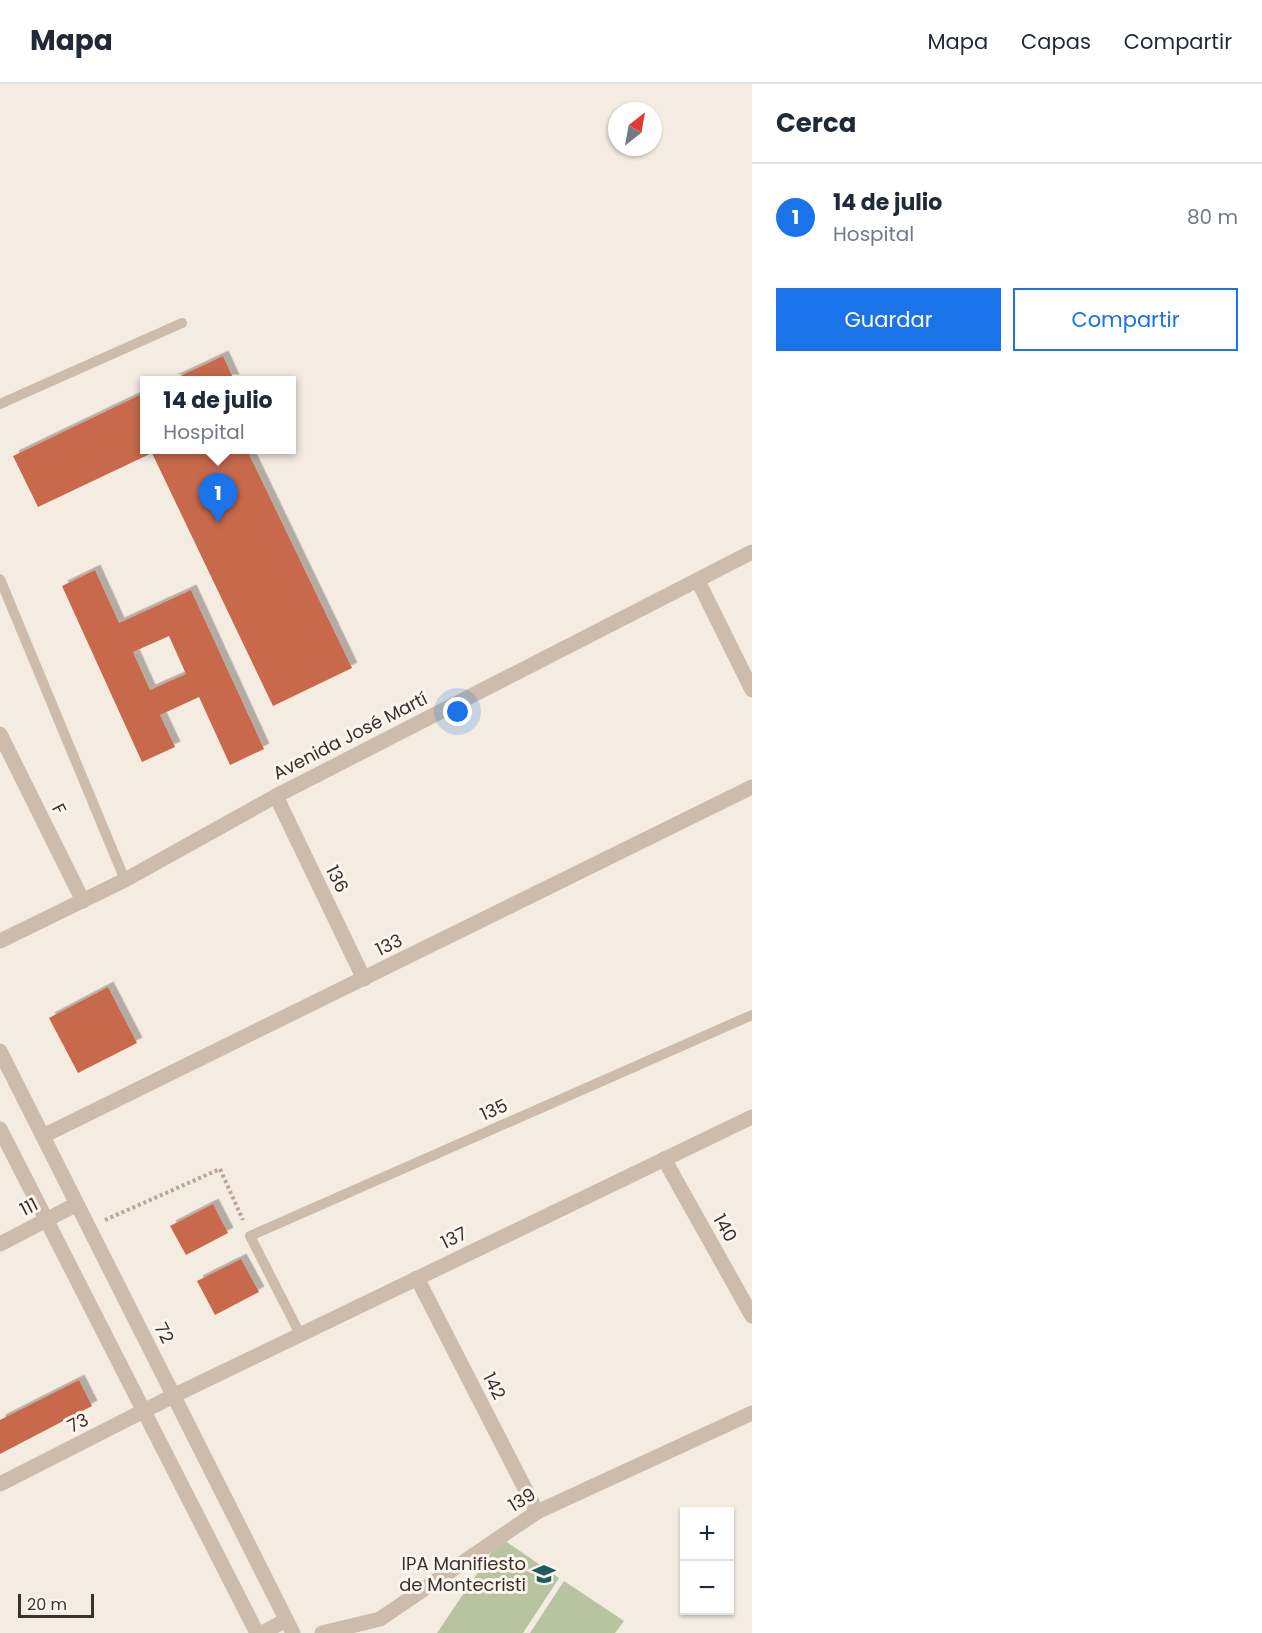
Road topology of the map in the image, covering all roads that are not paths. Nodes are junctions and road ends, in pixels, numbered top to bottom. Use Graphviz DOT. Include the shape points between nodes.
graph roads {
  1 [pos="182,323"];
  2 [pos="0,404"];
  3 [pos="752,552"];
  4 [pos="0,579"];
  5 [pos="698,581"];
  6 [pos="752,690"];
  7 [pos="0,734"];
  8 [pos="752,787"];
  9 [pos="276,796"];
  10 [pos="125,880"];
  11 [pos="83,901"];
  12 [pos="0,941"];
  13 [pos="364,978"];
  14 [pos="752,1015"];
  15 [pos="0,1052"];
  16 [pos="752,1117"];
  17 [pos="0,1129"];
  18 [pos="43,1136"];
  19 [pos="664,1159"];
  20 [pos="77,1204"];
  21 [pos="46,1220"];
  22 [pos="0,1244"];
  23 [pos="417,1278"];
  24 [pos="752,1316"];
  25 [pos="300,1334"];
  26 [pos="173,1396"];
  27 [pos="144,1411"];
  28 [pos="752,1413"];
  29 [pos="0,1484"];
  30 [pos="537,1512"];
  31 [pos="289,1627"];
  32 [pos="257,1633"];
  33 [pos="262,1633"];
  34 [pos="322,1633"];
  1 -- 2 [label="lane"];
  3 -- 5 [label="street, Avenida José Martí"];
  4 -- 10 [label="lane"];
  5 -- 6 [label="street"];
  5 -- 9 [label="street, Avenida José Martí"];
  7 -- 11 [label="street, F"];
  8 -- 13 [label="street, 133"];
  9 -- 10 [label="street, Avenida José Martí"];
  9 -- 13 [label="street, 136"];
  10 -- 11 [label="street, Avenida José Martí"];
  11 -- 12 [label="street, Avenida José Martí"];
  13 -- 18 [label="street, 133"];
  14 -- 25 [label="lane, 135" via="250,1236"];
  15 -- 18 [label="street, 72"];
  16 -- 19 [label="street, 137"];
  17 -- 21 [label="street"];
  18 -- 20 [label="street, 72"];
  19 -- 23 [label="street, 137"];
  19 -- 24 [label="street, 140"];
  20 -- 21 [label="street, 111"];
  20 -- 26 [label="street, 72"];
  21 -- 22 [label="street, 111"];
  21 -- 27 [label="street"];
  23 -- 25 [label="street, 137"];
  23 -- 30 [label="street, 142"];
  25 -- 26 [label="street, 137"];
  26 -- 27 [label="street, 73"];
  26 -- 31 [label="street, 72"];
  27 -- 29 [label="street, 73"];
  27 -- 32 [label="street"];
  28 -- 30 [label="street, 139"];
  30 -- 34 [label="street, 139" via="380,1619"];
  31 -- 33 [label="street"];
}
